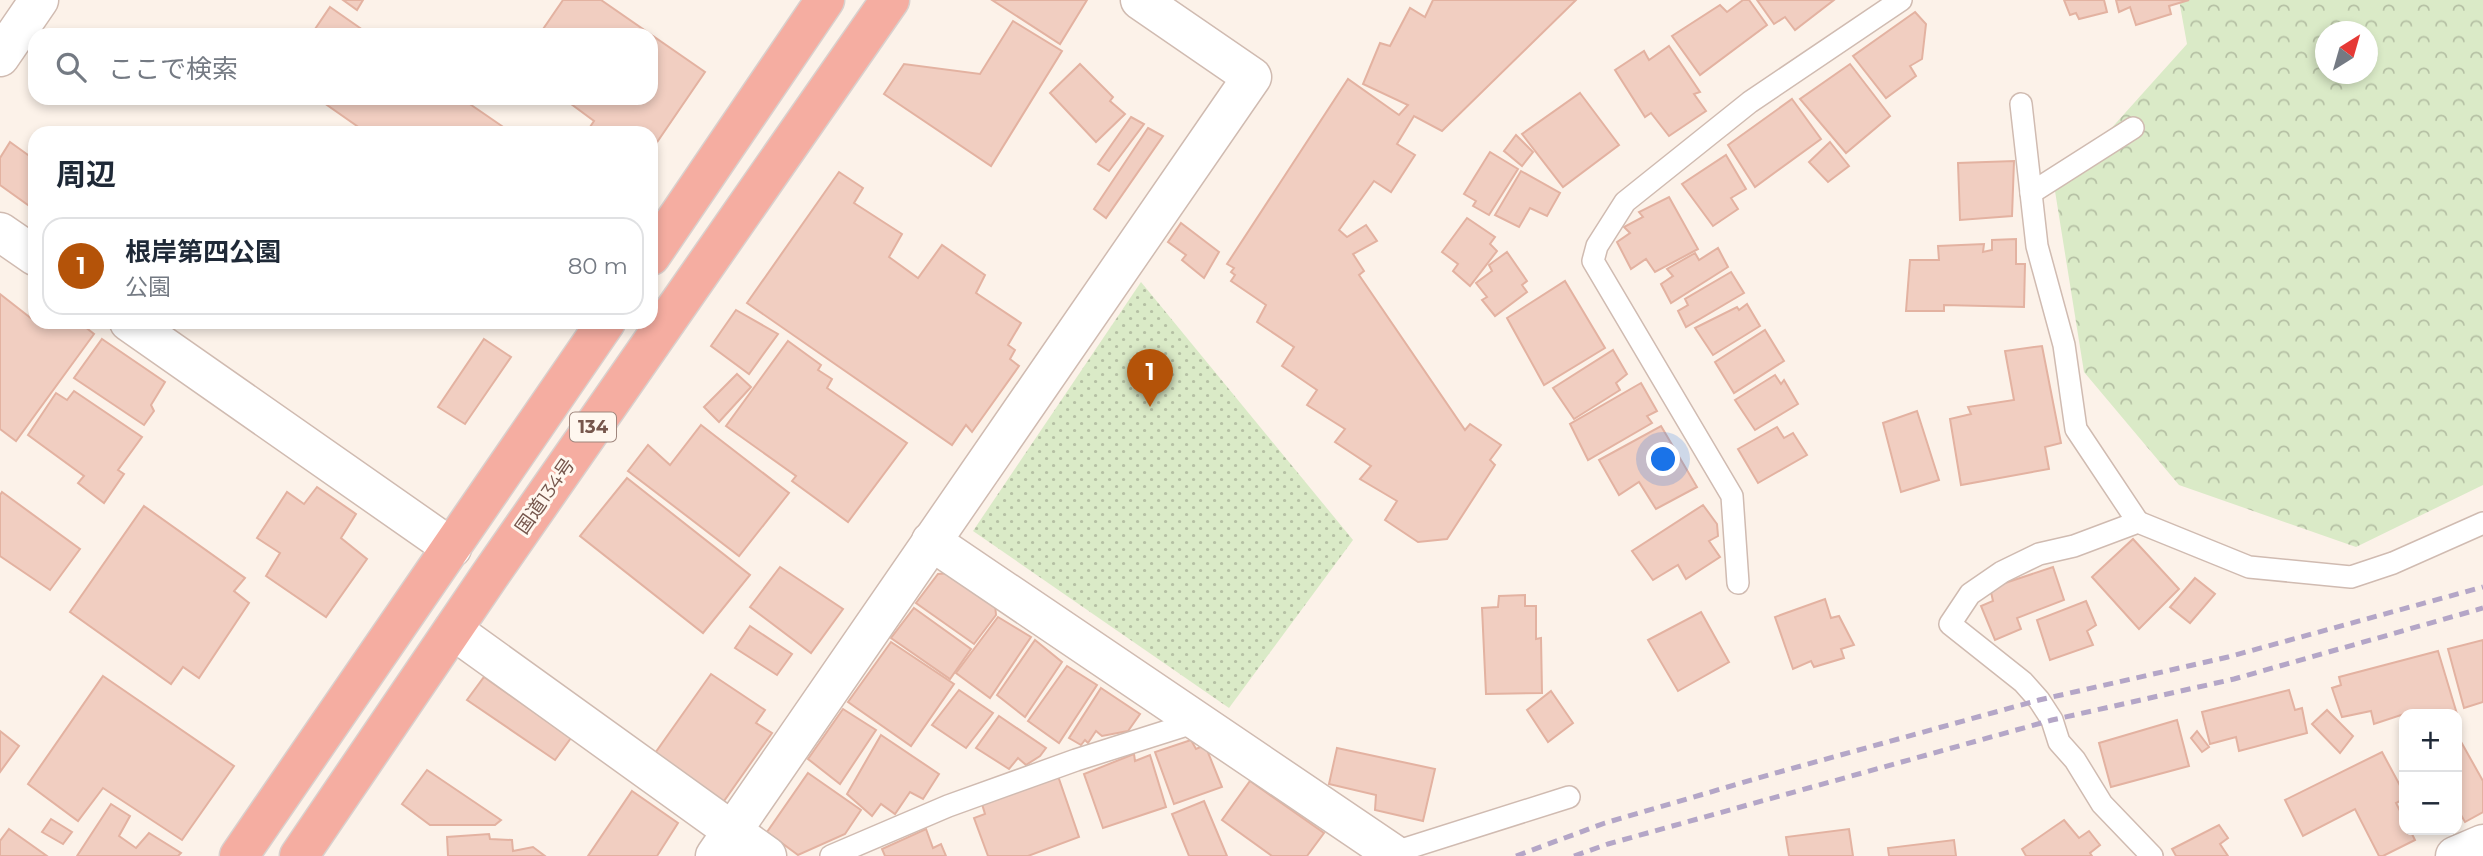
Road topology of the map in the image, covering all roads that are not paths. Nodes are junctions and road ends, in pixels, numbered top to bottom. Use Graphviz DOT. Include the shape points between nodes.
graph roads {
  1 [pos="39,0"];
  2 [pos="825,0"];
  3 [pos="890,0"];
  4 [pos="1140,0"];
  5 [pos="1901,0"];
  6 [pos="0,57"];
  7 [pos="2021,104"];
  8 [pos="2133,128"];
  9 [pos="2031,192"];
  10 [pos="0,232"];
  11 [pos="658,246"];
  12 [pos="28,251"];
  13 [pos="139,329"];
  14 [pos="601,329"];
  15 [pos="2138,522"];
  16 [pos="2483,523"];
  17 [pos="931,541"];
  18 [pos="452,548"];
  19 [pos="1738,583"];
  20 [pos="453,629"];
  21 [pos="1196,722"];
  22 [pos="1569,797"];
  23 [pos="724,844"];
  24 [pos="2483,844"];
  25 [pos="1389,855"];
  26 [pos="239,856"];
  27 [pos="299,856"];
  28 [pos="767,856"];
  29 [pos="831,856"];
  30 [pos="2152,856"];
  31 [pos="2455,856"];
  1 -- 6 [label="street"];
  2 -- 11 [label="highway"];
  3 -- 20 [label="highway, 国道134号 / 134"];
  4 -- 17 [label="street" via="1252,77"];
  5 -- 19 [label="lane" via="1750,102 1625,202 1597,246 1593,261 1732,496"];
  7 -- 9 [label="lane"];
  8 -- 9 [label="lane"];
  9 -- 15 [label="lane" via="2037,246 2064,345 2076,429"];
  10 -- 12 [label="street"];
  13 -- 18 [label="street"];
  14 -- 18 [label="highway, 134"];
  15 -- 16 [label="lane" via="2249,567 2351,577"];
  15 -- 30 [label="lane" via="2039,554 2002,572 1970,594 1951,624 2039,700 2059,742 2102,804"];
  17 -- 21 [label="street"];
  17 -- 23 [label="street"];
  18 -- 26 [label="highway, 134"];
  20 -- 23 [label="street"];
  20 -- 27 [label="highway, 国道134号 / 134"];
  21 -- 25 [label="street"];
  21 -- 29 [label="lane" via="948,806"];
  22 -- 25 [label="lane"];
  23 -- 28 [label="street"];
  24 -- 31 [label="street"];
}
